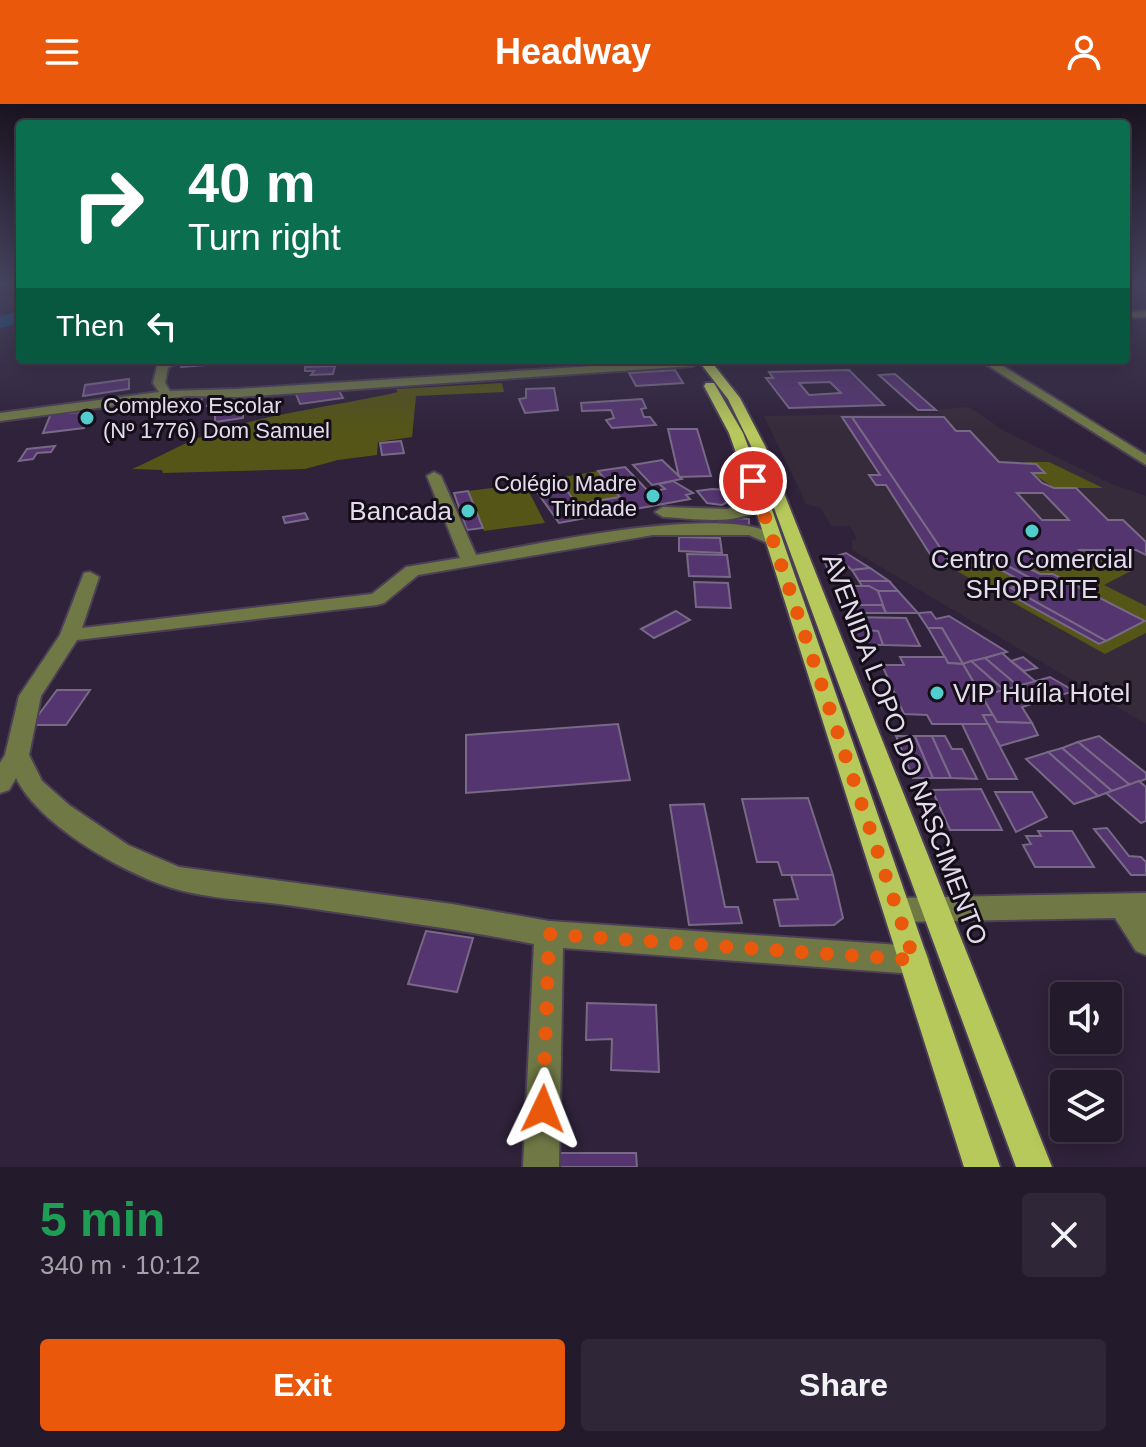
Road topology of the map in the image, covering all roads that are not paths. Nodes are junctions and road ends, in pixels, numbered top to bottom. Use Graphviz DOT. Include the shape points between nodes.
graph roads {
  1 [pos="167,364"];
  2 [pos="653,364"];
  3 [pos="698,364"];
  4 [pos="699,364"];
  5 [pos="991,364"];
  6 [pos="166,394"];
  7 [pos="0,417"];
  8 [pos="1146,461"];
  9 [pos="434,476"];
  10 [pos="761,501"];
  11 [pos="663,512"];
  12 [pos="690,520"];
  13 [pos="774,541"];
  14 [pos="470,561"];
  15 [pos="90,577"];
  16 [pos="70,635"];
  17 [pos="17,755"];
  18 [pos="0,784"];
  19 [pos="1135,905"];
  20 [pos="898,910"];
  21 [pos="938,911"];
  22 [pos="549,934"];
  23 [pos="1146,942"];
  24 [pos="914,960"];
  25 [pos="541,1167"];
  26 [pos="982,1167"];
  27 [pos="1034,1167"];
  1 -- 6 [label="street" via="159,383"];
  2 -- 6 [label="street"];
  3 -- 10 [label="main road, AVENIDA LOPO DO NASCIMENTO" via="730,420"];
  4 -- 21 [label="main road, AVENIDA LOPO DO NASCIMENTO" via="734,398 759,448"];
  5 -- 8 [label="street"];
  6 -- 7 [label="street"];
  9 -- 14 [label="street"];
  10 -- 12 [label="street" via="753,509"];
  10 -- 13 [label="main road, AVENIDA LOPO DO NASCIMENTO"];
  11 -- 12 [label="street"];
  12 -- 13 [label="street" via="752,530"];
  12 -- 14 [label="street"];
  13 -- 20 [label="main road, AVENIDA LOPO DO NASCIMENTO"];
  14 -- 16 [label="street" via="412,571 377,599"];
  15 -- 16 [label="street"];
  16 -- 17 [label="street" via="30,696"];
  17 -- 18 [label="street"];
  17 -- 22 [label="street" via="33,787 60,812 119,853 176,878"];
  19 -- 21 [label="street"];
  19 -- 23 [label="street"];
  20 -- 21 [label="street"];
  20 -- 24 [label="main road, AVENIDA LOPO DO NASCIMENTO"];
  21 -- 27 [label="main road, AVENIDA LOPO DO NASCIMENTO"];
  22 -- 24 [label="street"];
  22 -- 25 [label="street"];
  24 -- 26 [label="main road, AVENIDA LOPO DO NASCIMENTO"];
}
